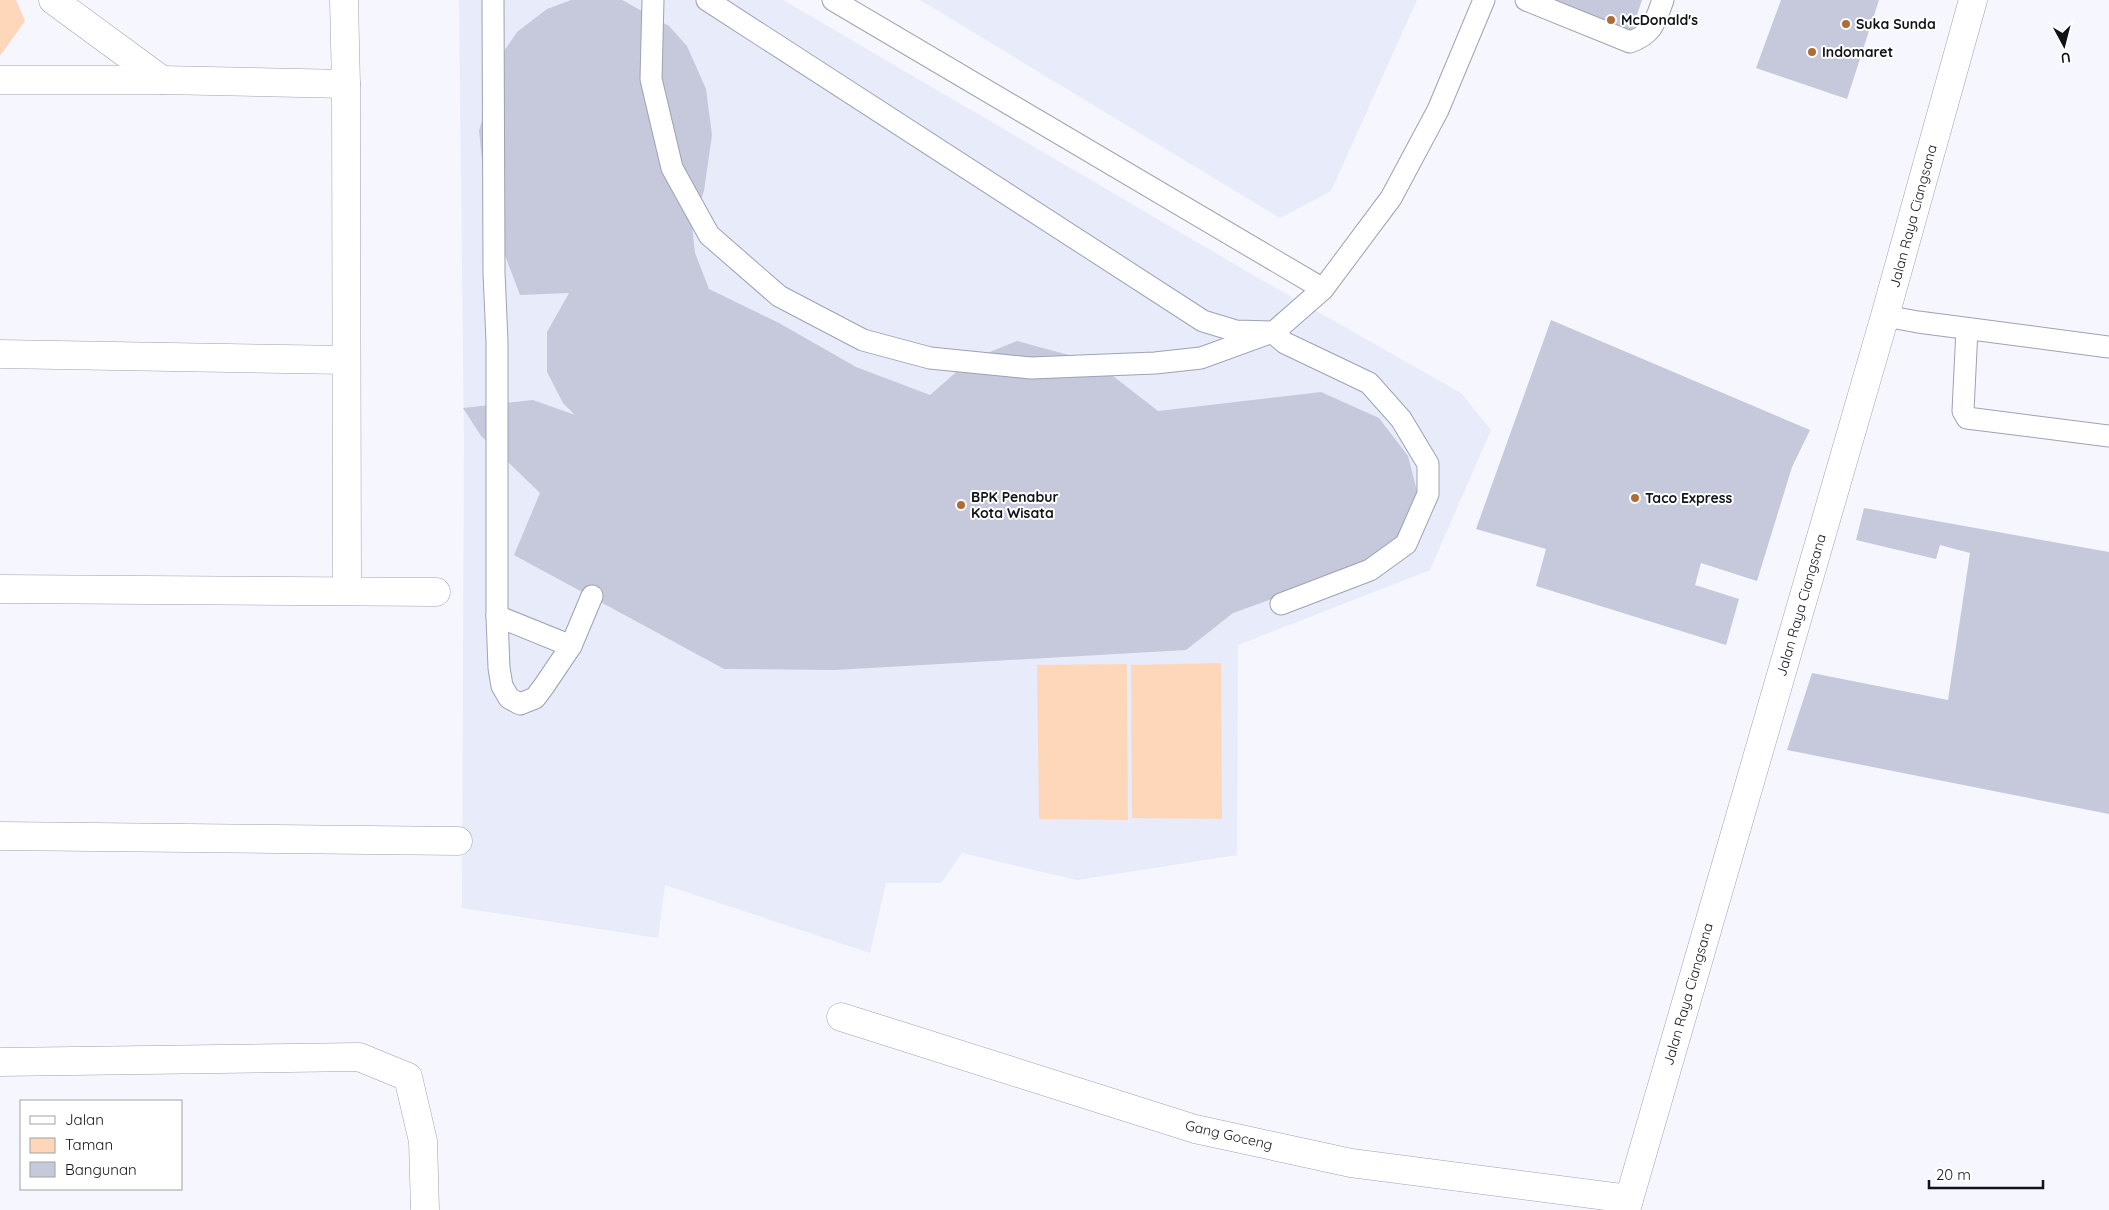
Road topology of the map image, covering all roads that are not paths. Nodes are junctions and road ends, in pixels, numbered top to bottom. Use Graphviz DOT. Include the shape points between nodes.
graph roads {
  1 [pos="53,0"];
  2 [pos="344,0"];
  3 [pos="493,0"];
  4 [pos="653,0"];
  5 [pos="706,0"];
  6 [pos="833,0"];
  7 [pos="1484,0"];
  8 [pos="1663,0"];
  9 [pos="1973,0"];
  10 [pos="1535,2"];
  11 [pos="0,80"];
  12 [pos="162,80"];
  13 [pos="346,84"];
  14 [pos="1323,289"];
  15 [pos="1885,316"];
  16 [pos="1967,329"];
  17 [pos="1272,332"];
  18 [pos="2109,348"];
  19 [pos="0,354"];
  20 [pos="346,360"];
  21 [pos="2109,436"];
  22 [pos="0,589"];
  23 [pos="347,592"];
  24 [pos="436,592"];
  25 [pos="592,596"];
  26 [pos="1281,604"];
  27 [pos="497,616"];
  28 [pos="570,646"];
  29 [pos="0,836"];
  30 [pos="458,842"];
  31 [pos="841,1017"];
  32 [pos="0,1062"];
  33 [pos="1627,1204"];
  34 [pos="425,1210"];
  1 -- 12 [label="street"];
  2 -- 13 [label="street"];
  3 -- 27 [label="lane"];
  4 -- 17 [label="lane" via="651,79 672,168 709,235 779,296 863,340 930,358 1031,368 1201,358"];
  5 -- 17 [label="lane" via="1203,321 1236,332"];
  6 -- 14 [label="lane"];
  7 -- 14 [label="lane" via="1438,110 1391,198"];
  8 -- 10 [label="lane" via="1655,22 1644,37 1630,42"];
  9 -- 15 [label="street, Jalan Raya Ciangsana"];
  11 -- 12 [label="street"];
  12 -- 13 [label="street"];
  13 -- 20 [label="street"];
  14 -- 17 [label="lane"];
  15 -- 16 [label="lane"];
  15 -- 33 [label="street, Jalan Raya Ciangsana"];
  16 -- 18 [label="lane"];
  16 -- 21 [label="lane" via="1962,411 1967,418"];
  17 -- 26 [label="lane" via="1285,343 1369,383 1400,419 1428,464 1428,494 1406,544 1370,570"];
  19 -- 20 [label="street"];
  20 -- 23 [label="street"];
  22 -- 23 [label="street"];
  23 -- 24 [label="street"];
  25 -- 28 [label="lane"];
  27 -- 28 [label="lane"];
  27 -- 28 [label="lane" via="502,686 510,698 520,704 535,698"];
  29 -- 30 [label="street"];
  31 -- 33 [label="street, Gang Goceng" via="1195,1129 1351,1163"];
  32 -- 34 [label="street" via="359,1057 408,1077 422,1141"];
}
